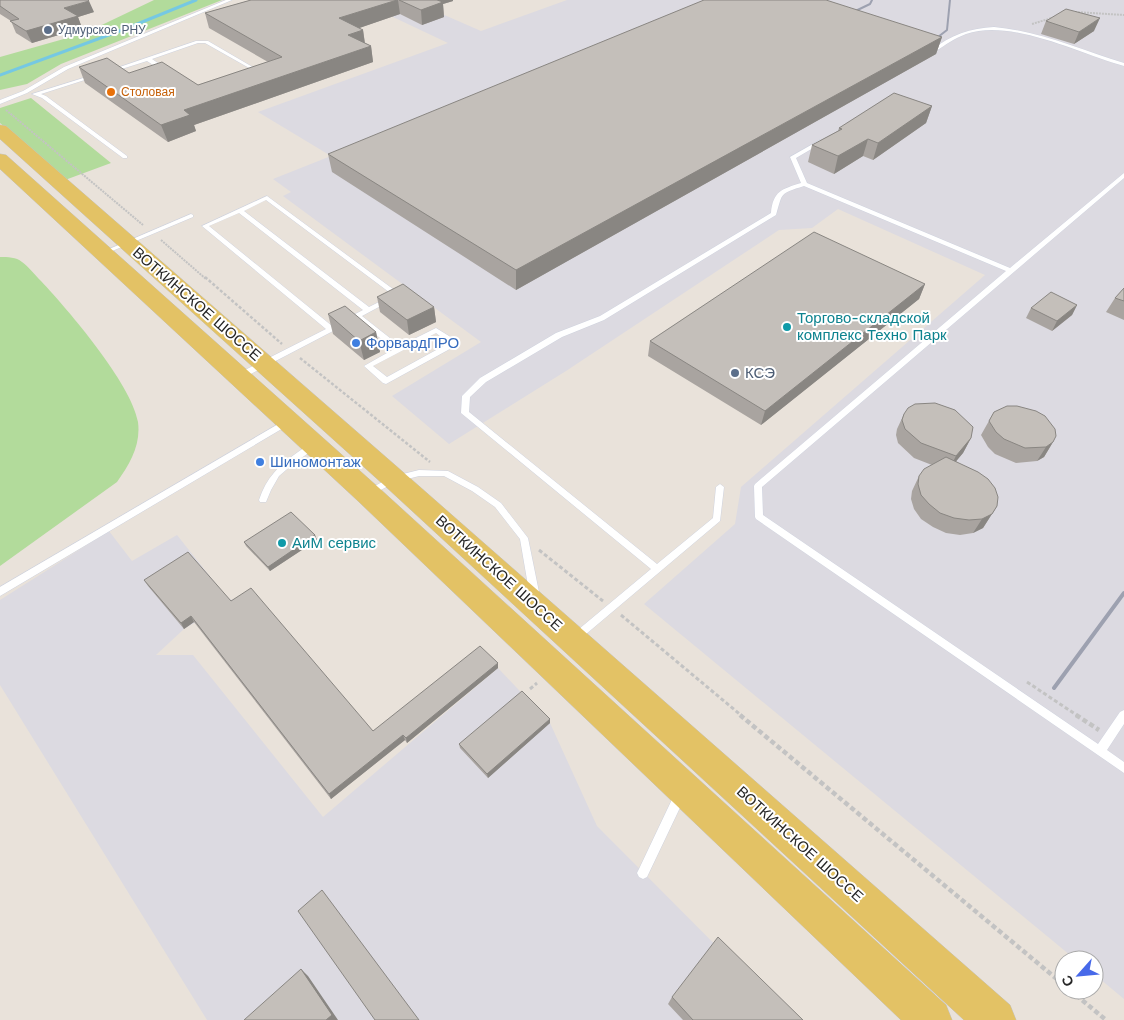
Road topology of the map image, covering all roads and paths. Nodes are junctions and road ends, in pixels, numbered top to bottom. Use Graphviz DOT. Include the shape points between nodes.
graph roads {
  1 [pos="230,0"];
  2 [pos="1074,12"];
  3 [pos="1124,15"];
  4 [pos="1058,17"];
  5 [pos="1015,29"];
  6 [pos="934,50"];
  7 [pos="148,59"];
  8 [pos="1124,65"];
  9 [pos="172,74"];
  10 [pos="244,75"];
  11 [pos="25,92"];
  12 [pos="36,94"];
  13 [pos="0,103"];
  14 [pos="0,130"];
  15 [pos="826,139"];
  16 [pos="125,157"];
  17 [pos="0,159"];
  18 [pos="1124,175"];
  19 [pos="804,184"];
  20 [pos="240,211"];
  21 [pos="190,216"];
  22 [pos="152,233"];
  23 [pos="128,243"];
  24 [pos="102,253"];
  25 [pos="1011,271"];
  26 [pos="368,310"];
  27 [pos="357,316"];
  28 [pos="331,328"];
  29 [pos="399,349"];
  30 [pos="289,350"];
  31 [pos="264,363"];
  32 [pos="240,376"];
  33 [pos="290,421"];
  34 [pos="315,444"];
  35 [pos="445,473"];
  36 [pos="394,479"];
  37 [pos="720,487"];
  38 [pos="368,494"];
  39 [pos="263,500"];
  40 [pos="524,538"];
  41 [pos="657,569"];
  42 [pos="0,592"];
  43 [pos="536,607"];
  44 [pos="611,607"];
  45 [pos="572,640"];
  46 [pos="1124,715"];
  47 [pos="1100,752"];
  48 [pos="1124,768"];
  49 [pos="697,776"];
  50 [pos="643,873"];
  51 [pos="1054,977"];
  52 [pos="1082,1000"];
  53 [pos="931,1020"];
  54 [pos="995,1020"];
  55 [pos="1106,1020"];
  1 -- 11 [label="lane" via="66,68"];
  2 -- 3 [label="path"];
  4 -- 5 [label="path"];
  5 -- 6 [label="lane" via="990,28 964,33"];
  5 -- 8 [label="lane"];
  7 -- 9 [label="lane"];
  7 -- 10 [label="lane" via="206,42 254,69"];
  7 -- 12 [label="lane"];
  11 -- 12 [label="lane"];
  11 -- 13 [label="lane"];
  12 -- 16 [label="lane"];
  13 -- 22 [label="path"];
  14 -- 23 [label="main road, ВОТКИНСКОЕ ШОССЕ"];
  15 -- 19 [label="lane" via="793,157"];
  17 -- 24 [label="main road, ВОТКИНСКОЕ ШОССЕ"];
  18 -- 25 [label="lane"];
  19 -- 25 [label="lane"];
  19 -- 41 [label="lane" via="781,192 775,200 774,214 602,318 559,335 483,380 466,396 465,413"];
  20 -- 26 [label="lane"];
  20 -- 26 [label="lane" via="267,198 398,295"];
  20 -- 28 [label="lane" via="205,226"];
  21 -- 22 [label="lane"];
  22 -- 23 [label="lane"];
  22 -- 30 [label="path"];
  23 -- 24 [label="lane"];
  23 -- 31 [label="main road, ВОТКИНСКОЕ ШОССЕ"];
  24 -- 32 [label="main road, ВОТКИНСКОЕ ШОССЕ"];
  25 -- 47 [label="lane" via="758,486 759,517"];
  26 -- 27 [label="lane"];
  27 -- 28 [label="lane"];
  27 -- 29 [label="lane"];
  28 -- 30 [label="lane"];
  29 -- 29 [label="lane" via="436,330 454,343 386,381 368,366"];
  30 -- 31 [label="lane"];
  30 -- 35 [label="path"];
  31 -- 32 [label="lane"];
  31 -- 36 [label="main road, ВОТКИНСКОЕ ШОССЕ"];
  32 -- 33 [label="main road, ВОТКИНСКОЕ ШОССЕ"];
  33 -- 34 [label="main road, ВОТКИНСКОЕ ШОССЕ"];
  33 -- 42 [label="lane"];
  34 -- 38 [label="main road, ВОТКИНСКОЕ ШОССЕ"];
  34 -- 39 [label="lane" via="280,469 266,486"];
  35 -- 36 [label="lane"];
  35 -- 40 [label="lane" via="498,505"];
  36 -- 38 [label="lane"];
  36 -- 43 [label="main road, ВОТКИНСКОЕ ШОССЕ"];
  37 -- 41 [label="lane" via="717,519"];
  38 -- 49 [label="main road, ВОТКИНСКОЕ ШОССЕ"];
  40 -- 43 [label="lane"];
  40 -- 44 [label="path"];
  41 -- 44 [label="lane"];
  43 -- 45 [label="main road, ВОТКИНСКОЕ ШОССЕ"];
  44 -- 45 [label="lane"];
  44 -- 51 [label="path"];
  45 -- 49 [label="main road, ВОТКИНСКОЕ ШОССЕ"];
  46 -- 47 [label="lane"];
  47 -- 48 [label="lane"];
  49 -- 50 [label="lane"];
  49 -- 53 [label="main road, ВОТКИНСКОЕ ШОССЕ"];
  49 -- 54 [label="main road, ВОТКИНСКОЕ ШОССЕ"];
  52 -- 55 [label="path"];
}
